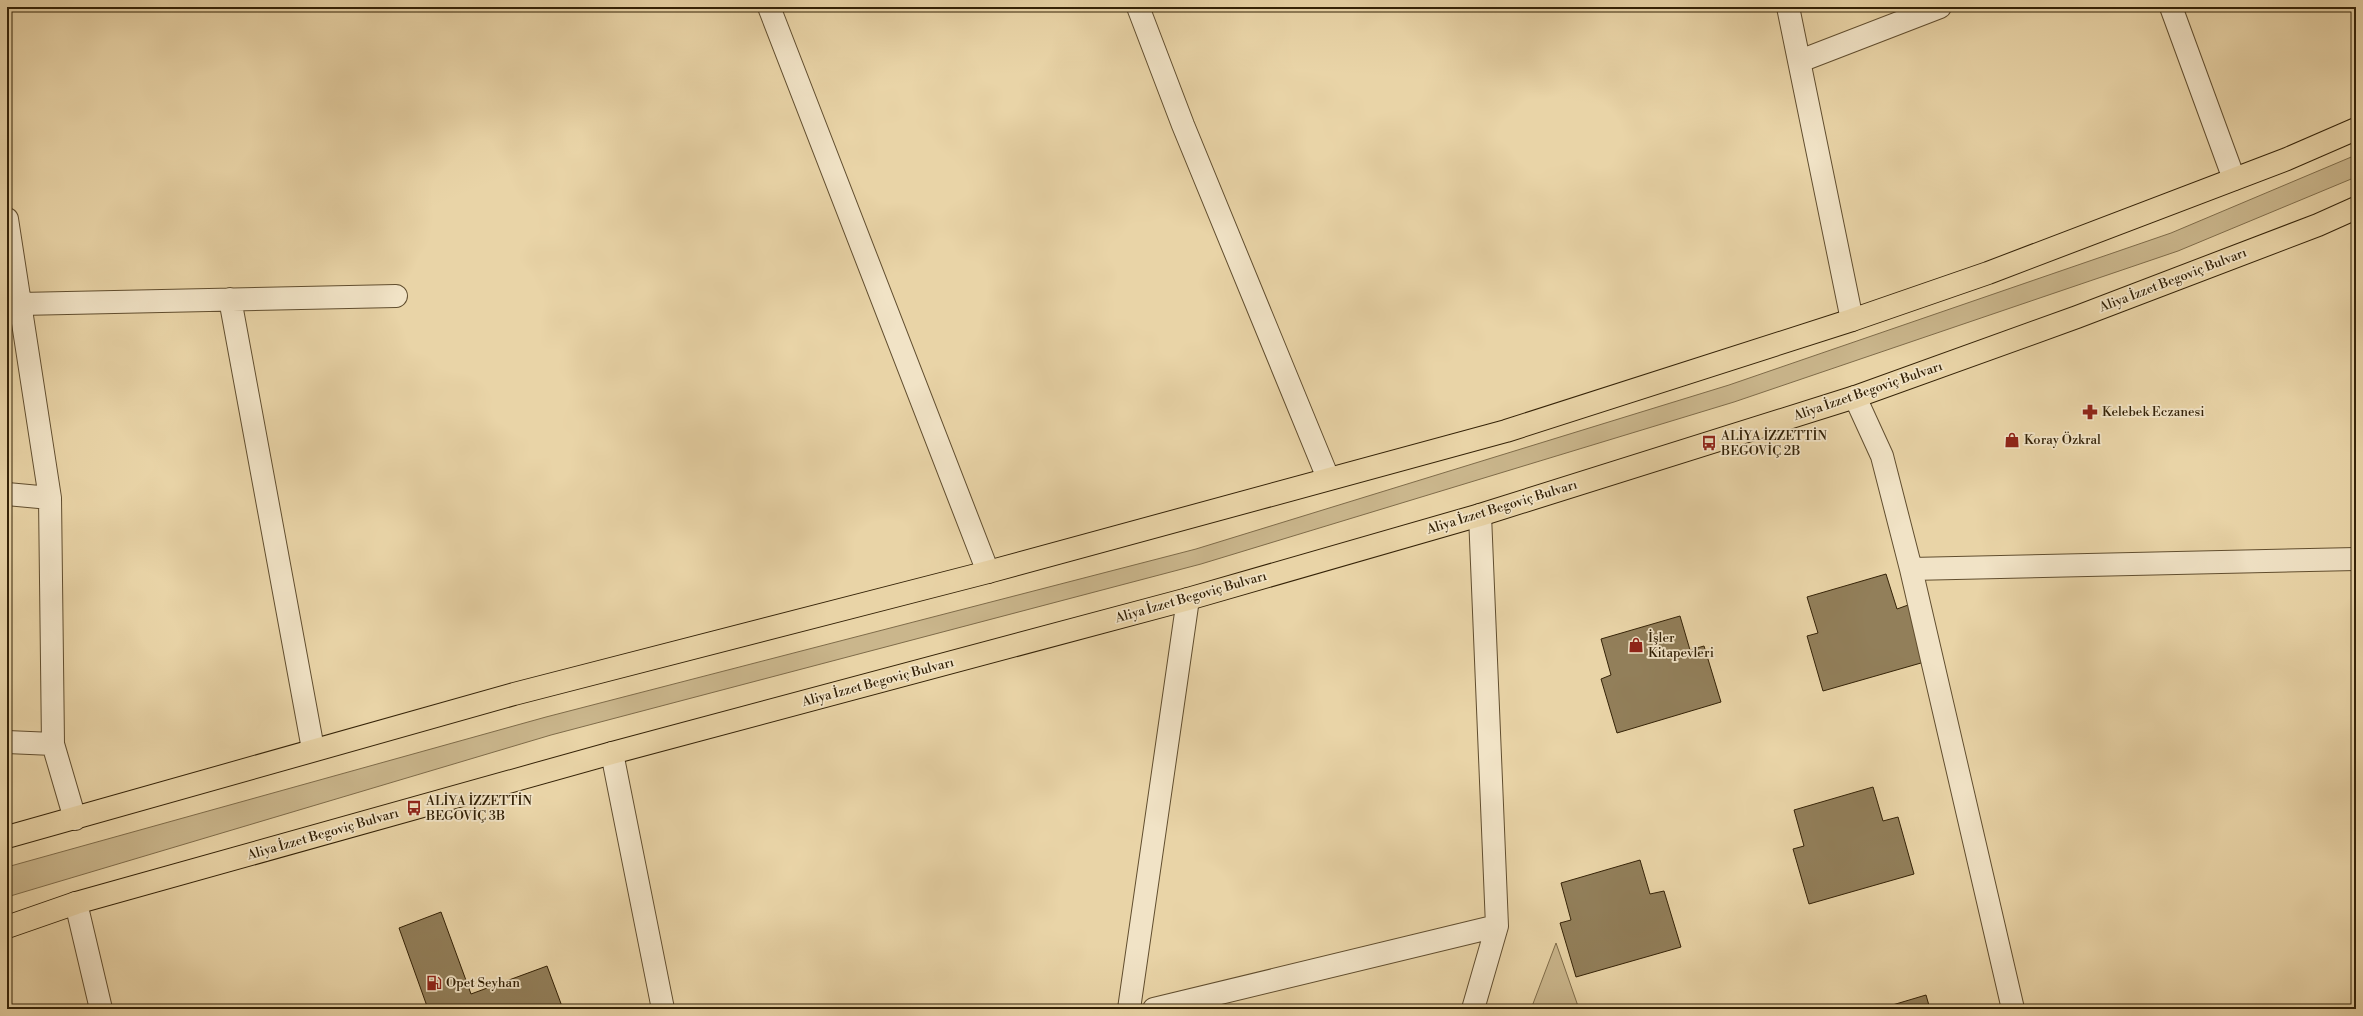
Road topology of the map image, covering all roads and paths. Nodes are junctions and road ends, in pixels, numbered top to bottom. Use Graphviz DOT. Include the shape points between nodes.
graph roads {
  1 [pos="769,7"];
  2 [pos="1138,7"];
  3 [pos="1788,7"];
  4 [pos="1940,7"];
  5 [pos="2171,7"];
  6 [pos="1800,61"];
  7 [pos="2356,129"];
  8 [pos="2234,179"];
  9 [pos="2356,208"];
  10 [pos="7,219"];
  11 [pos="396,296"];
  12 [pos="230,299"];
  13 [pos="20,304"];
  14 [pos="1852,320"];
  15 [pos="1855,397"];
  16 [pos="1328,478"];
  17 [pos="7,494"];
  18 [pos="50,498"];
  19 [pos="1480,515"];
  20 [pos="2356,559"];
  21 [pos="1911,569"];
  22 [pos="988,572"];
  23 [pos="1188,599"];
  24 [pos="7,742"];
  25 [pos="53,744"];
  26 [pos="313,749"];
  27 [pos="612,753"];
  28 [pos="75,819"];
  29 [pos="7,836"];
  30 [pos="76,903"];
  31 [pos="1497,926"];
  32 [pos="7,927"];
  33 [pos="101,1009"];
  34 [pos="663,1009"];
  35 [pos="1129,1009"];
  36 [pos="1154,1009"];
  37 [pos="1473,1009"];
  38 [pos="2013,1009"];
  1 -- 22 [label="street"];
  2 -- 16 [label="street" via="1183,125"];
  3 -- 6 [label="street"];
  4 -- 6 [label="street"];
  5 -- 8 [label="street"];
  6 -- 14 [label="street"];
  7 -- 8 [label="main road"];
  8 -- 14 [label="main road" via="1988,272"];
  9 -- 15 [label="main road, Aliya İzzet Begoviç Bulvarı" via="2318,225 2091,311"];
  10 -- 13 [label="street"];
  11 -- 12 [label="street"];
  12 -- 13 [label="street"];
  12 -- 26 [label="street"];
  13 -- 18 [label="street"];
  14 -- 16 [label="main road" via="1506,430"];
  15 -- 19 [label="main road, Aliya İzzet Begoviç Bulvarı"];
  15 -- 21 [label="street" via="1882,456"];
  16 -- 22 [label="main road"];
  17 -- 18 [label="street"];
  18 -- 25 [label="street"];
  19 -- 23 [label="main road, Aliya İzzet Begoviç Bulvarı"];
  19 -- 31 [label="street"];
  20 -- 21 [label="street"];
  21 -- 38 [label="street"];
  22 -- 26 [label="main road" via="514,694"];
  23 -- 27 [label="main road, Aliya İzzet Begoviç Bulvarı"];
  23 -- 35 [label="street"];
  24 -- 25 [label="street"];
  25 -- 28 [label="street"];
  26 -- 28 [label="main road"];
  27 -- 30 [label="main road, Aliya İzzet Begoviç Bulvarı"];
  27 -- 34 [label="street"];
  28 -- 29 [label="main road"];
  30 -- 32 [label="main road, Aliya İzzet Begoviç Bulvarı"];
  30 -- 33 [label="street"];
  31 -- 36 [label="street"];
  31 -- 37 [label="street"];
}
